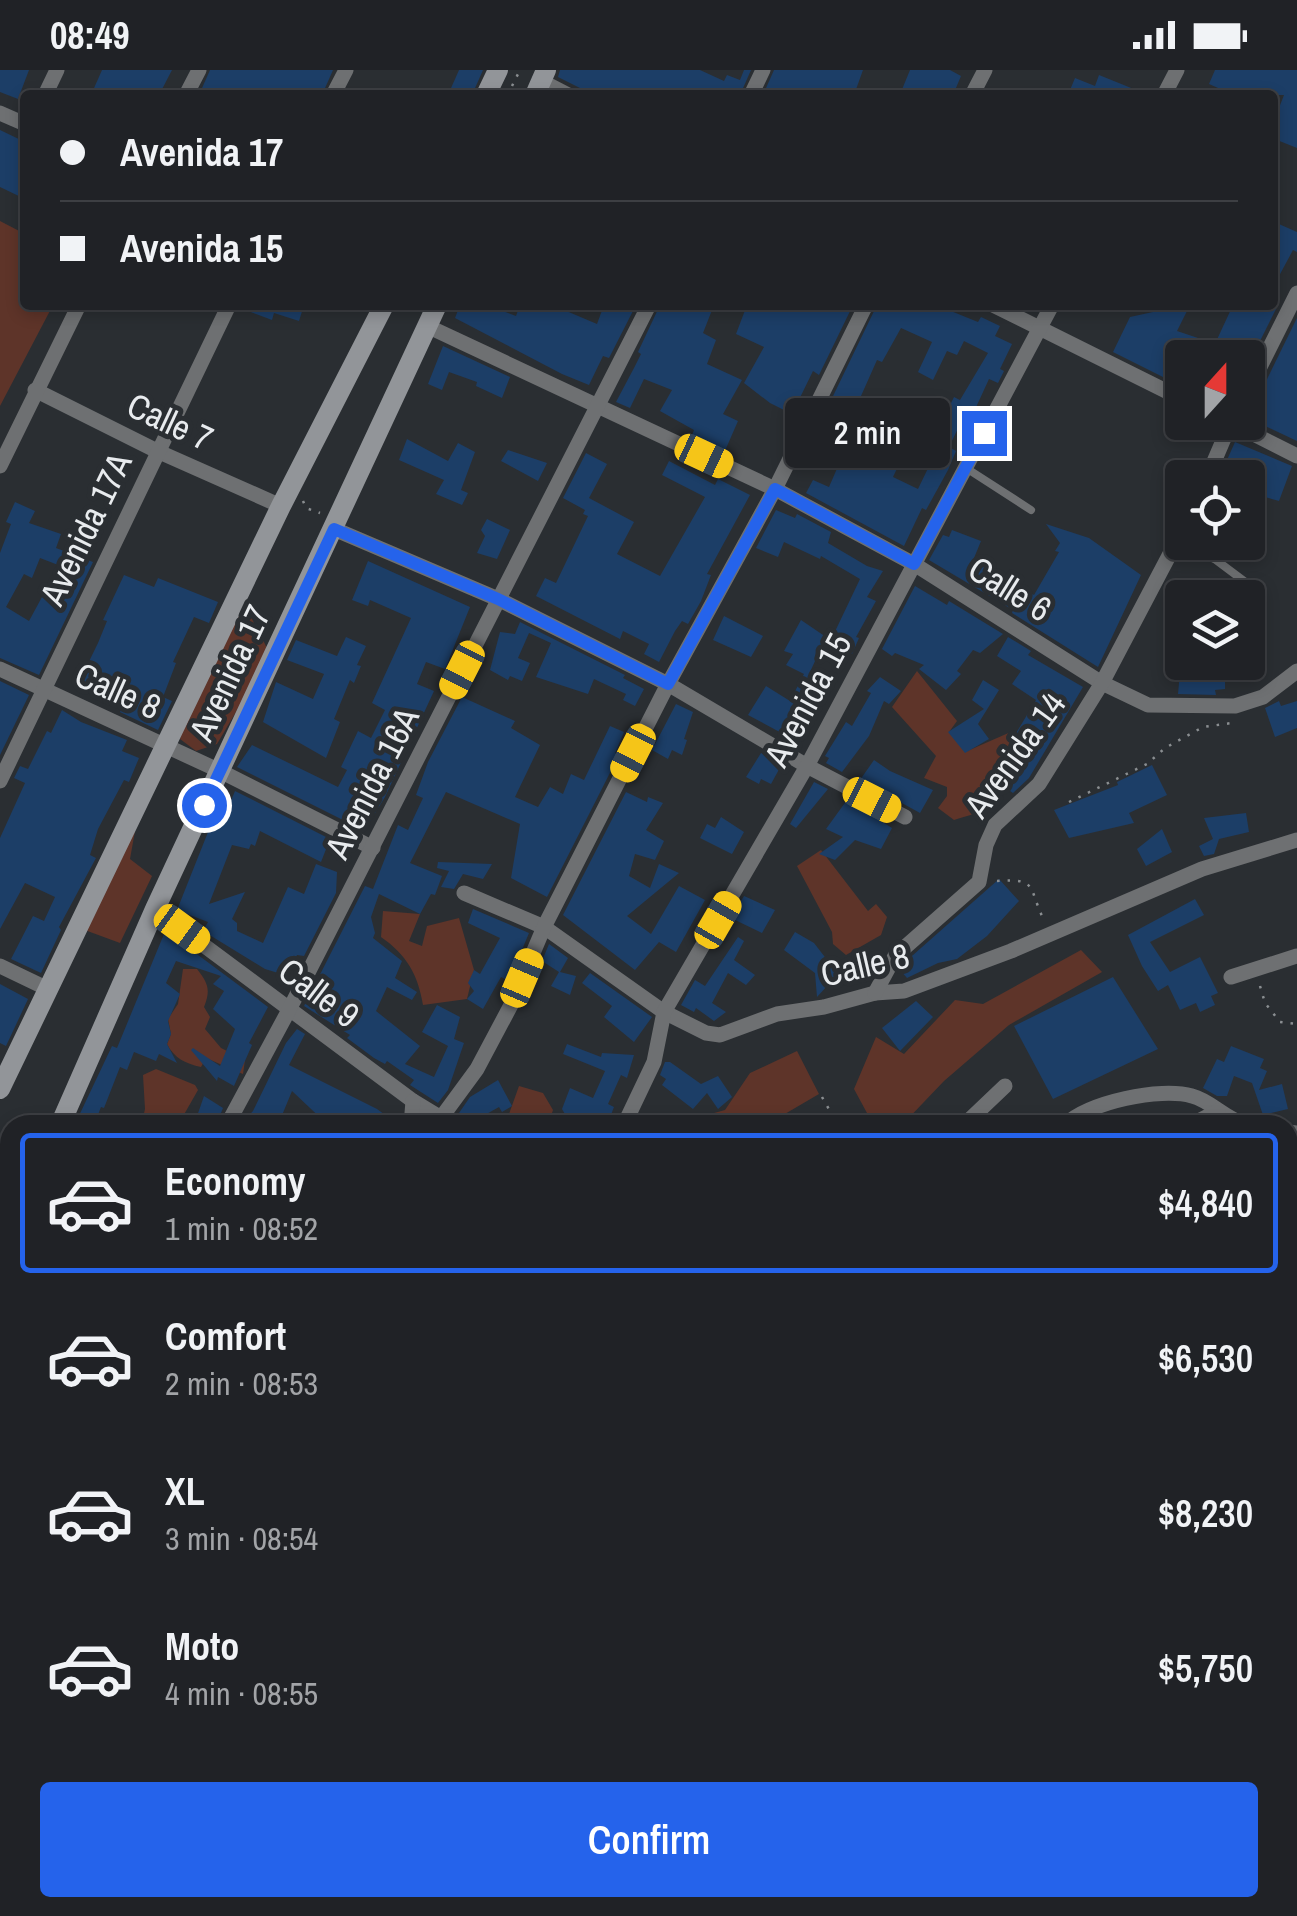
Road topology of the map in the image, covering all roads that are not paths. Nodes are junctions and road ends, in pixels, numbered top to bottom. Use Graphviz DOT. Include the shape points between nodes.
graph roads {
  1 [pos="1297,294"];
  2 [pos="76,310"];
  3 [pos="228,310"];
  4 [pos="381,310"];
  5 [pos="435,310"];
  6 [pos="647,310"];
  7 [pos="864,310"];
  8 [pos="1003,310"];
  9 [pos="1049,310"];
  10 [pos="427,326"];
  11 [pos="1040,328"];
  12 [pos="1265,357"];
  13 [pos="36,390"];
  14 [pos="1165,390"];
  15 [pos="599,408"];
  16 [pos="1265,440"];
  17 [pos="5,442"];
  18 [pos="157,451"];
  19 [pos="1297,456"];
  20 [pos="0,466"];
  21 [pos="966,468"];
  22 [pos="775,489"];
  23 [pos="281,506"];
  24 [pos="1031,510"];
  25 [pos="334,529"];
  26 [pos="1167,560"];
  27 [pos="1216,560"];
  28 [pos="914,564"];
  29 [pos="1243,580"];
  30 [pos="498,599"];
  31 [pos="0,669"];
  32 [pos="1297,671"];
  33 [pos="1102,682"];
  34 [pos="668,684"];
  35 [pos="43,690"];
  36 [pos="165,745"];
  37 [pos="808,766"];
  38 [pos="220,770"];
  39 [pos="0,780"];
  40 [pos="905,816"];
  41 [pos="1297,840"];
  42 [pos="372,848"];
  43 [pos="464,893"];
  44 [pos="155,910"];
  45 [pos="544,926"];
  46 [pos="1297,956"];
  47 [pos="0,966"];
  48 [pos="1231,978"];
  49 [pos="48,990"];
  50 [pos="875,993"];
  51 [pos="290,1008"];
  52 [pos="664,1012"];
  53 [pos="1005,1086"];
  54 [pos="0,1090"];
  55 [pos="413,1101"];
  56 [pos="1218,1110"];
  57 [pos="64,1115"];
  58 [pos="231,1115"];
  59 [pos="412,1115"];
  60 [pos="433,1115"];
  61 [pos="447,1115"];
  62 [pos="629,1115"];
  63 [pos="975,1115"];
  64 [pos="1077,1115"];
  65 [pos="1209,1115"];
  66 [pos="1228,1115"];
  1 -- 12 [label="street"];
  2 -- 13 [label="street"];
  3 -- 18 [label="street, Avenida 17A"];
  4 -- 23 [label="main road, Avenida 17"];
  5 -- 10 [label="main road, Avenida 17"];
  6 -- 15 [label="street, Avenida 16A"];
  7 -- 22 [label="street"];
  8 -- 11 [label="street"];
  9 -- 11 [label="street, Avenida 15"];
  10 -- 15 [label="street, Calle 6"];
  10 -- 25 [label="main road, Avenida 17"];
  11 -- 14 [label="street"];
  11 -- 21 [label="street, Avenida 15"];
  13 -- 17 [label="street"];
  13 -- 18 [label="street, Calle 7"];
  15 -- 22 [label="street, Calle 6"];
  15 -- 30 [label="street, Avenida 16A"];
  16 -- 19 [label="street"];
  17 -- 20 [label="street"];
  18 -- 23 [label="street, Calle 7"];
  18 -- 35 [label="street, Avenida 17A"];
  21 -- 24 [label="lane"];
  21 -- 28 [label="street, Avenida 15"];
  22 -- 28 [label="street, Calle 6"];
  22 -- 34 [label="street"];
  23 -- 36 [label="main road, Avenida 17"];
  25 -- 30 [label="street"];
  25 -- 38 [label="main road, Avenida 17"];
  26 -- 33 [label="street, Avenida 14"];
  27 -- 29 [label="lane"];
  28 -- 33 [label="street, Calle 6"];
  28 -- 37 [label="street, Avenida 15"];
  30 -- 34 [label="street"];
  30 -- 42 [label="street, Avenida 16A"];
  31 -- 35 [label="street, Calle 8"];
  32 -- 33 [label="street, Calle 6" via="1235,706 1148,705"];
  33 -- 50 [label="street, Avenida 14" via="1039,784 995,825 979,882 895,956"];
  34 -- 37 [label="street"];
  34 -- 45 [label="street"];
  35 -- 36 [label="street, Calle 8"];
  35 -- 39 [label="street, Avenida 17A"];
  36 -- 38 [label="street, Calle 8"];
  36 -- 49 [label="main road, Avenida 17"];
  37 -- 40 [label="street"];
  37 -- 52 [label="street, Avenida 15"];
  38 -- 42 [label="street, Calle 8"];
  38 -- 44 [label="main road, Avenida 17"];
  41 -- 50 [label="street, Calle 8" via="1202,868 904,991"];
  42 -- 51 [label="street, Avenida 16A"];
  43 -- 45 [label="street, Calle 8"];
  44 -- 51 [label="street, Calle 9"];
  44 -- 57 [label="main road, Avenida 17"];
  45 -- 52 [label="street, Calle 8"];
  45 -- 61 [label="street" via="511,1004"];
  46 -- 48 [label="street"];
  47 -- 49 [label="street"];
  49 -- 54 [label="main road, Avenida 17"];
  50 -- 52 [label="street, Calle 8" via="777,1014 720,1035"];
  51 -- 55 [label="street, Calle 9"];
  51 -- 58 [label="street, Avenida 16A"];
  52 -- 62 [label="street, Avenida 15" via="654,1062"];
  53 -- 63 [label="street"];
  55 -- 59 [label="street"];
  55 -- 60 [label="street, Calle 9"];
  56 -- 64 [label="street" via="1192,1096 1116,1099"];
  56 -- 65 [label="street"];
  56 -- 66 [label="street"];
}
